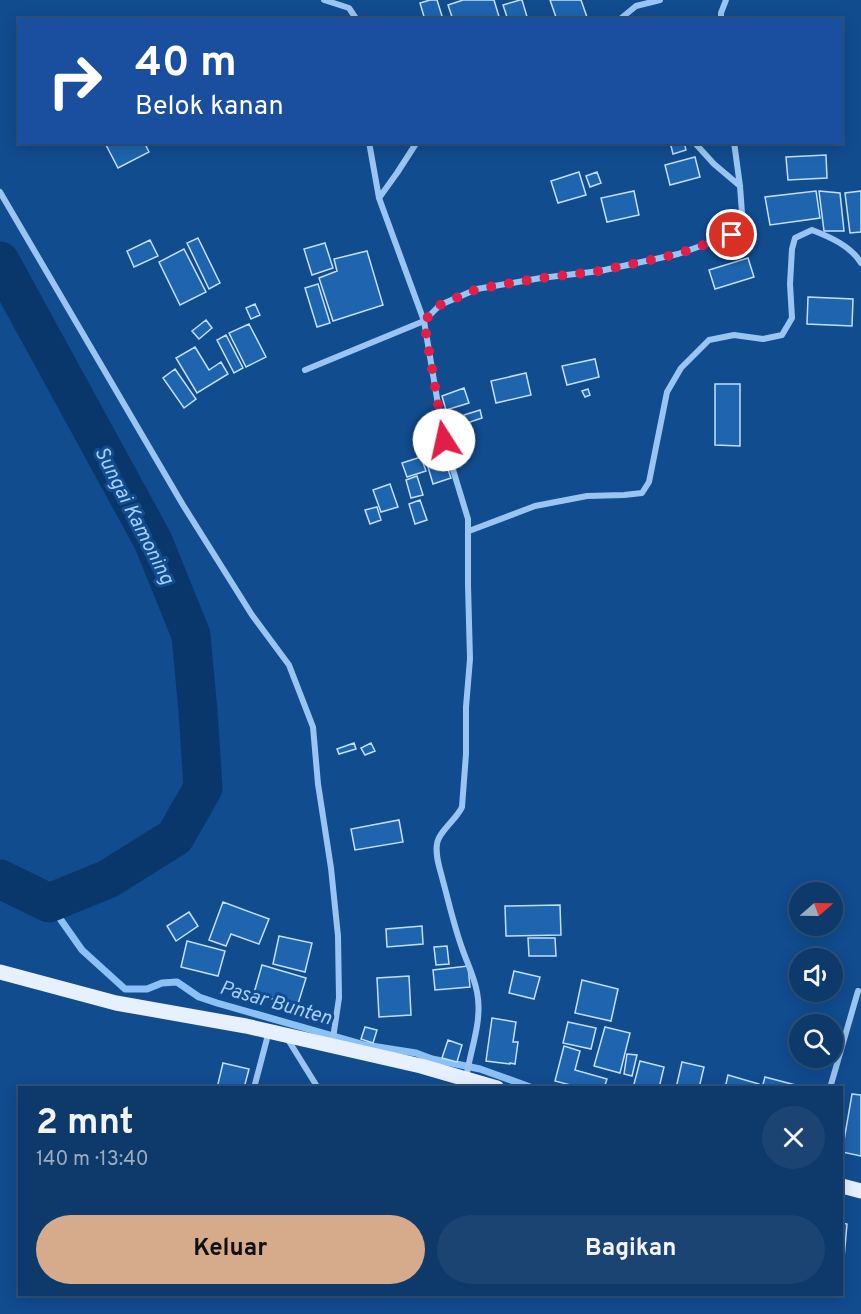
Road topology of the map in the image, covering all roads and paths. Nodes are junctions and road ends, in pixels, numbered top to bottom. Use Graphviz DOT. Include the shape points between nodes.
graph roads {
  1 [pos="324,0"];
  2 [pos="660,0"];
  3 [pos="726,0"];
  4 [pos="356,18"];
  5 [pos="621,18"];
  6 [pos="721,18"];
  7 [pos="369,144"];
  8 [pos="416,144"];
  9 [pos="696,144"];
  10 [pos="734,144"];
  11 [pos="740,186"];
  12 [pos="0,192"];
  13 [pos="379,198"];
  14 [pos="861,263"];
  15 [pos="424,321"];
  16 [pos="305,370"];
  17 [pos="468,531"];
  18 [pos="0,972"];
  19 [pos="858,991"];
  20 [pos="269,1031"];
  21 [pos="285,1035"];
  22 [pos="332,1043"];
  23 [pos="467,1075"];
  24 [pos="255,1086"];
  25 [pos="317,1086"];
  26 [pos="492,1086"];
  27 [pos="831,1086"];
  28 [pos="843,1186"];
  29 [pos="861,1191"];
  1 -- 4 [label="street" via="349,8"];
  2 -- 5 [label="street" via="636,6"];
  3 -- 6 [label="street"];
  7 -- 13 [label="street"];
  8 -- 13 [label="street"];
  9 -- 11 [label="street"];
  10 -- 11 [label="street"];
  11 -- 15 [label="street" via="741,225 732,235 678,254 600,271 477,289 440,305"];
  12 -- 22 [label="street" via="183,505 252,615 289,665 313,727 331,868 339,998"];
  13 -- 15 [label="street"];
  14 -- 17 [label="street" via="835,239 812,230 795,238 792,318 782,335 763,339 734,335 710,340 681,368 667,392 649,482 642,493 587,496 535,506"];
  15 -- 16 [label="street"];
  15 -- 17 [label="street" via="444,440 468,519"];
  17 -- 23 [label="street" via="470,659 462,807 436,842 461,948 477,992 479,1016"];
  18 -- 20 [label="main road" via="116,1003"];
  19 -- 27 [label="street"];
  20 -- 21 [label="main road"];
  20 -- 24 [label="street"];
  21 -- 22 [label="main road"];
  21 -- 25 [label="street"];
  22 -- 23 [label="main road"];
  23 -- 26 [label="main road"];
  28 -- 29 [label="main road"];
}
